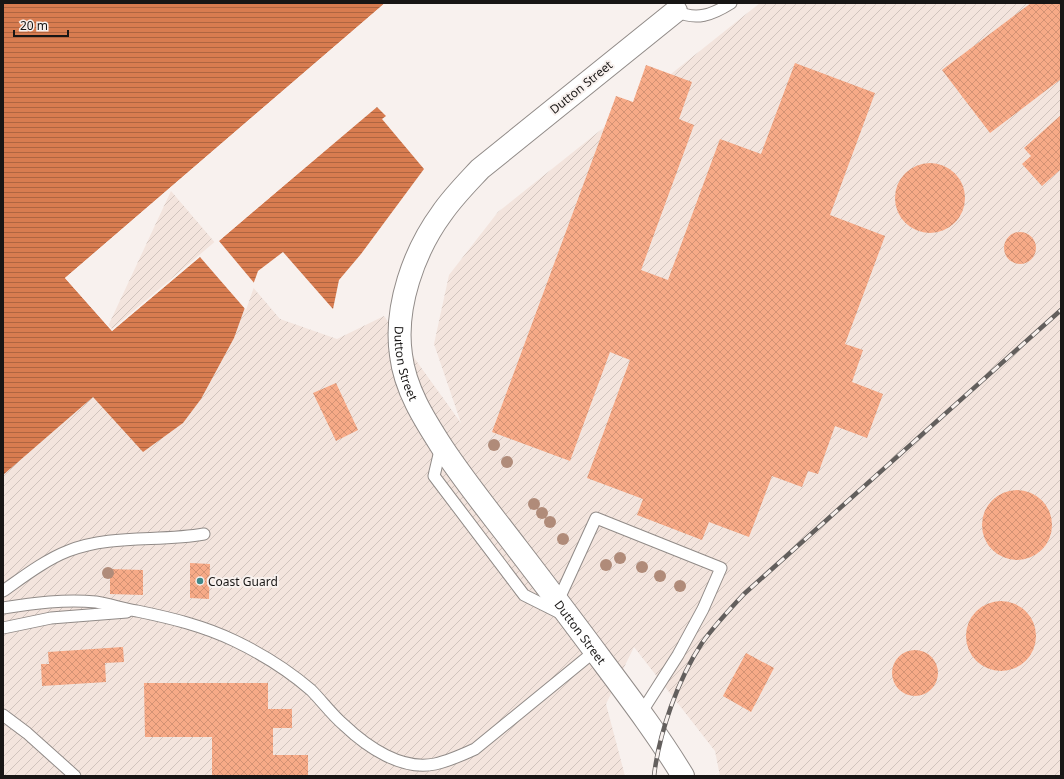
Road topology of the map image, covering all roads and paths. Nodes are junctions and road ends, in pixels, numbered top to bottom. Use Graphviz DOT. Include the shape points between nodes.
graph roads {
  1 [pos="731,3"];
  2 [pos="676,11"];
  3 [pos="441,445"];
  4 [pos="204,534"];
  5 [pos="3,591"];
  6 [pos="558,601"];
  7 [pos="3,608"];
  8 [pos="135,611"];
  9 [pos="571,618"];
  10 [pos="3,628"];
  11 [pos="595,651"];
  12 [pos="641,713"];
  13 [pos="3,715"];
  14 [pos="665,750"];
  15 [pos="75,776"];
  16 [pos="675,776"];
  17 [pos="683,776"];
  1 -- 2 [label="lane" via="709,14 693,17"];
  2 -- 3 [label="street, Dutton Street" via="480,170 441,214 426,240 411,274 403,302 401,356 408,385"];
  3 -- 6 [label="street, Dutton Street"];
  3 -- 9 [label="lane" via="434,476 524,595"];
  4 -- 5 [label="lane" via="116,540 76,548 56,556"];
  6 -- 9 [label="street, Dutton Street"];
  6 -- 12 [label="lane" via="596,518 721,568 678,656"];
  7 -- 8 [label="lane" via="34,603 82,602 106,604"];
  8 -- 10 [label="lane" via="51,618"];
  8 -- 11 [label="lane" via="199,626 235,641 279,666 310,690 344,726 370,746 388,757 412,764 434,764 475,749"];
  9 -- 11 [label="street, Dutton Street"];
  11 -- 12 [label="street, Dutton Street"];
  12 -- 14 [label="street, Dutton Street"];
  13 -- 15 [label="lane"];
  14 -- 16 [label="street, Dutton Street"];
  14 -- 17 [label="street, Dutton Street"];
}
